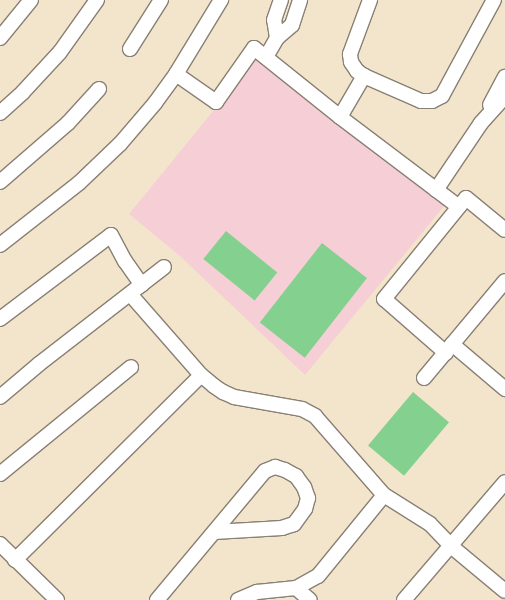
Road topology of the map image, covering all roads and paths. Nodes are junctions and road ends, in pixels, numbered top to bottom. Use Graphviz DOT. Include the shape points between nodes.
graph roads {
  1 [pos="31,0"];
  2 [pos="97,0"];
  3 [pos="160,0"];
  4 [pos="221,0"];
  5 [pos="281,0"];
  6 [pos="300,0"];
  7 [pos="370,0"];
  8 [pos="494,0"];
  9 [pos="0,38"];
  10 [pos="277,38"];
  11 [pos="130,49"];
  12 [pos="266,57"];
  13 [pos="176,74"];
  14 [pos="364,76"];
  15 [pos="505,77"];
  16 [pos="98,89"];
  17 [pos="505,96"];
  18 [pos="0,113"];
  19 [pos="340,117"];
  20 [pos="481,123"];
  21 [pos="0,182"];
  22 [pos="436,190"];
  23 [pos="459,207"];
  24 [pos="505,230"];
  25 [pos="0,245"];
  26 [pos="164,267"];
  27 [pos="505,282"];
  28 [pos="142,285"];
  29 [pos="130,294"];
  30 [pos="0,319"];
  31 [pos="449,348"];
  32 [pos="131,367"];
  33 [pos="201,375"];
  34 [pos="424,378"];
  35 [pos="505,389"];
  36 [pos="0,397"];
  37 [pos="0,474"];
  38 [pos="505,482"];
  39 [pos="384,495"];
  40 [pos="214,532"];
  41 [pos="0,544"];
  42 [pos="451,546"];
  43 [pos="15,560"];
  44 [pos="296,588"];
  45 [pos="505,591"];
  46 [pos="57,600"];
  47 [pos="157,600"];
  48 [pos="238,600"];
  49 [pos="310,600"];
  50 [pos="404,600"];
  1 -- 9 [label="street"];
  2 -- 18 [label="street" via="60,52"];
  3 -- 11 [label="street"];
  4 -- 13 [label="street"];
  5 -- 10 [label="street" via="274,20"];
  6 -- 10 [label="street" via="292,25"];
  7 -- 14 [label="street" via="350,54 356,71"];
  8 -- 14 [label="street" via="442,96 432,101 421,101"];
  10 -- 12 [label="street"];
  12 -- 13 [label="street" via="254,48 216,102"];
  12 -- 19 [label="street"];
  13 -- 25 [label="street" via="138,124 98,167 51,207"];
  14 -- 19 [label="street"];
  15 -- 20 [label="street"];
  16 -- 21 [label="street" via="68,123"];
  17 -- 20 [label="street"];
  19 -- 22 [label="street"];
  20 -- 22 [label="street"];
  22 -- 23 [label="street"];
  23 -- 24 [label="street" via="466,198"];
  23 -- 31 [label="street" via="384,299"];
  26 -- 28 [label="street"];
  27 -- 31 [label="street"];
  28 -- 29 [label="street"];
  28 -- 30 [label="street" via="112,236"];
  29 -- 33 [label="street"];
  29 -- 36 [label="street"];
  31 -- 34 [label="street"];
  31 -- 35 [label="street"];
  32 -- 37 [label="street"];
  33 -- 39 [label="street" via="234,397 302,409 314,416"];
  33 -- 43 [label="street"];
  38 -- 42 [label="street"];
  39 -- 42 [label="street" via="430,524"];
  39 -- 44 [label="street" via="318,576"];
  40 -- 40 [label="street" via="282,528 294,524 305,509 308,498 304,486 296,476 285,470 275,467 265,471"];
  40 -- 47 [label="street"];
  41 -- 43 [label="street"];
  42 -- 45 [label="street"];
  42 -- 50 [label="street"];
  43 -- 46 [label="street"];
  44 -- 48 [label="street" via="257,592"];
  44 -- 49 [label="street"];
}
